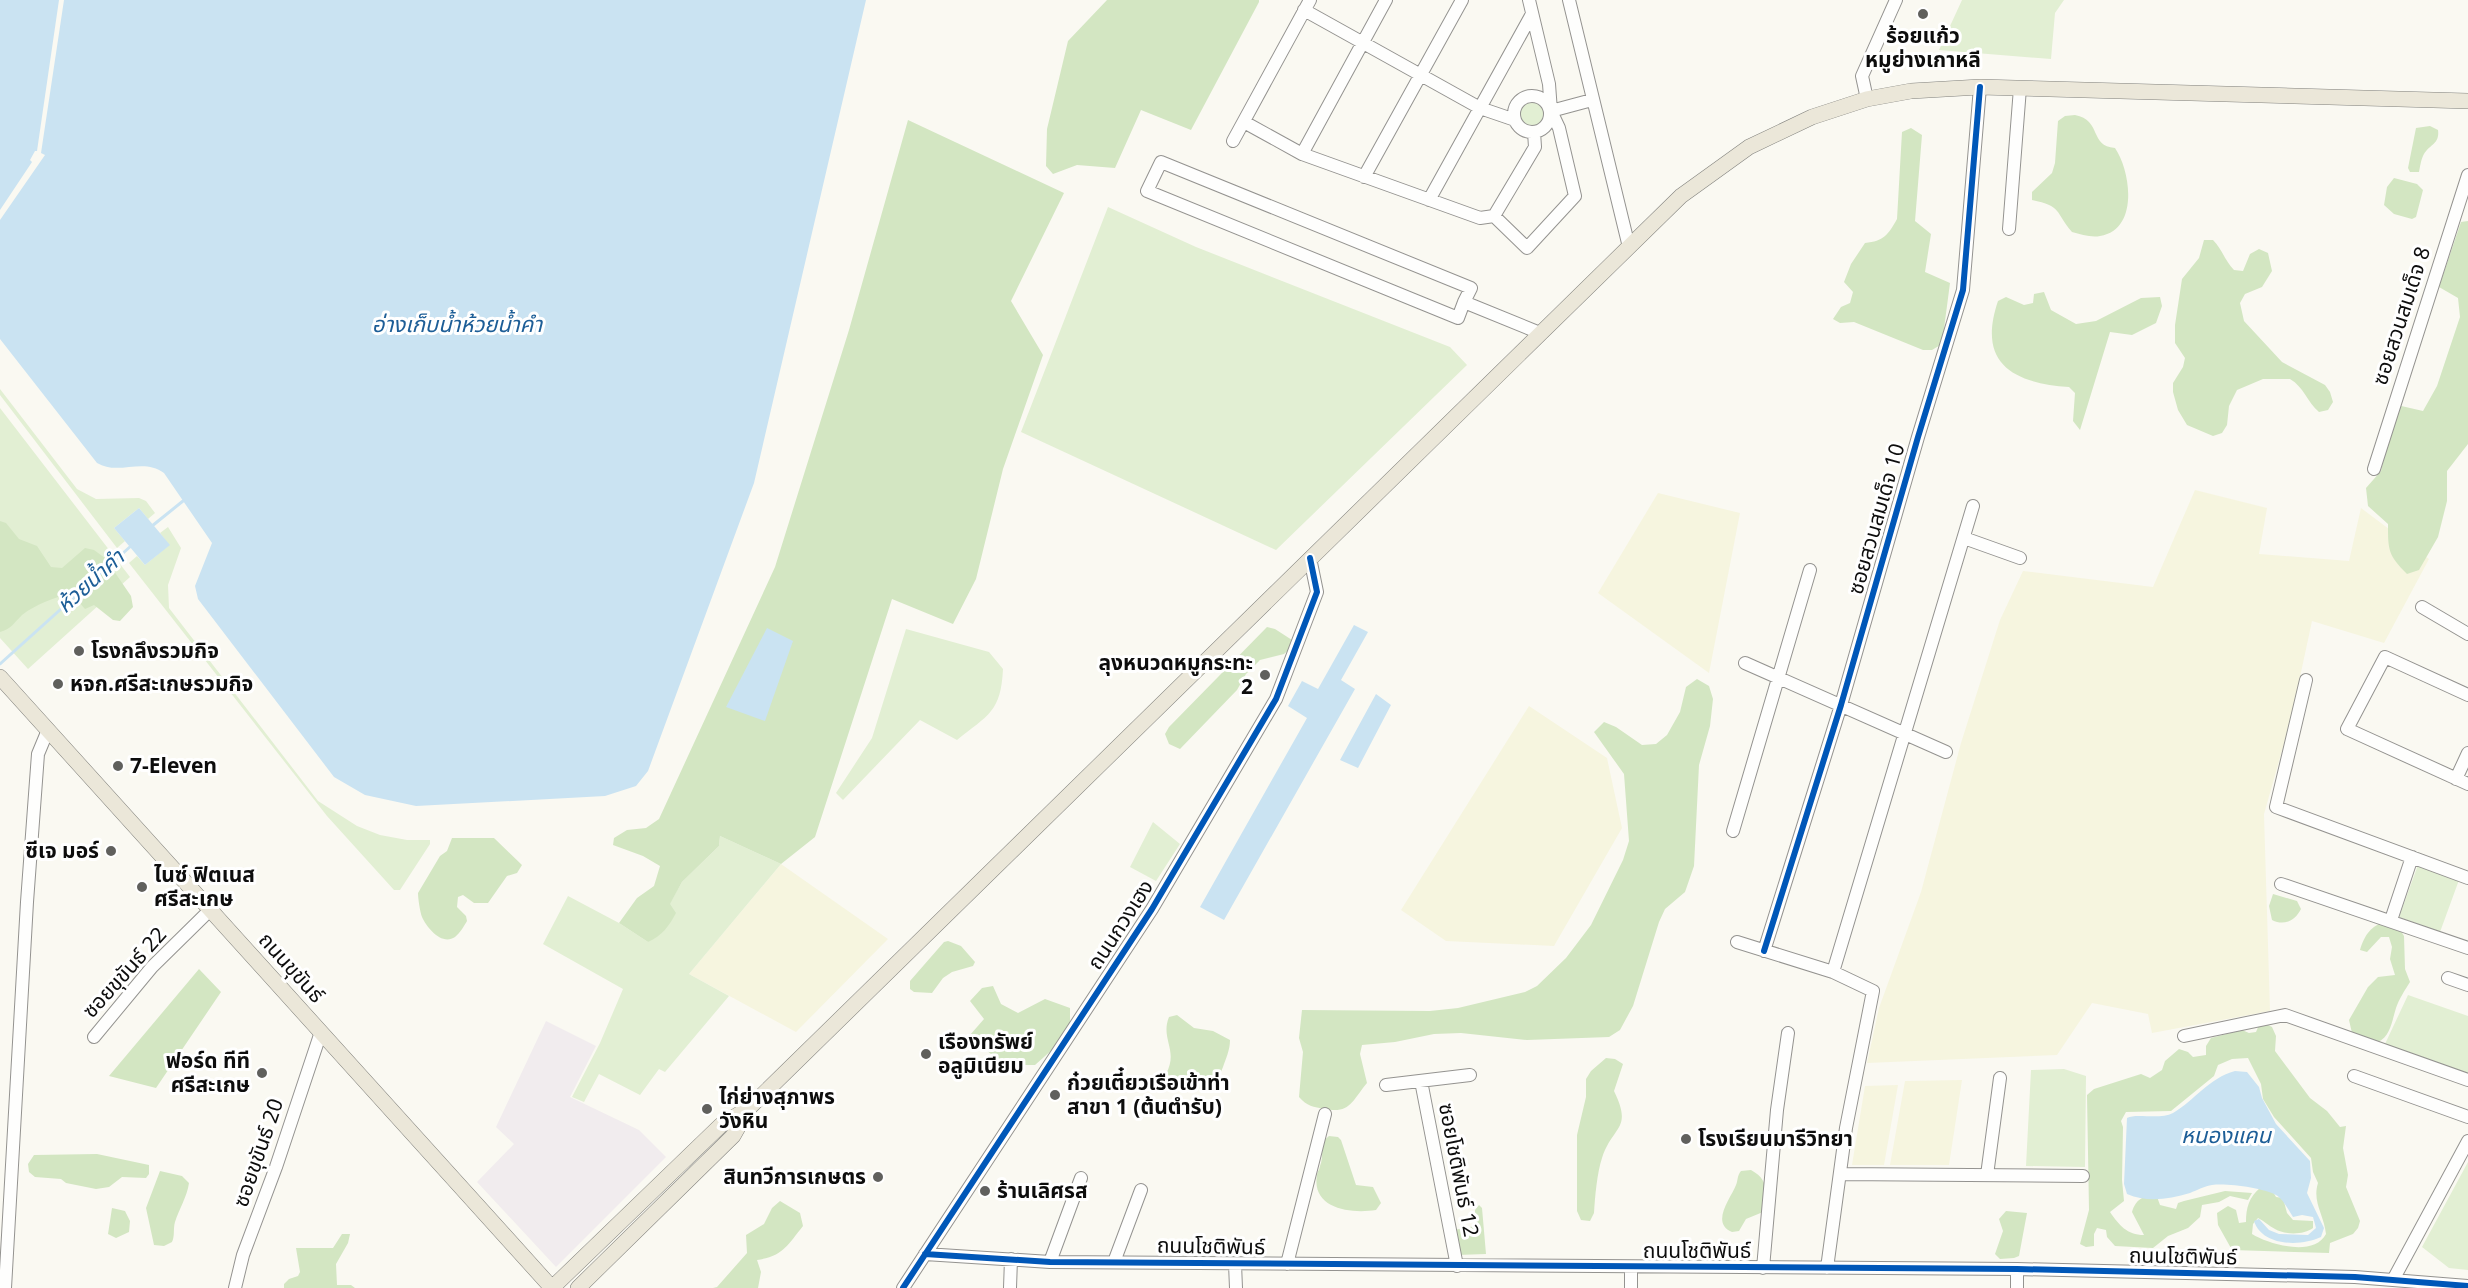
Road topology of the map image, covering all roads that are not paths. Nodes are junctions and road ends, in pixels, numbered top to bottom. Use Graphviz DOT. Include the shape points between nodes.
graph roads {
  1 [pos="1386,0"];
  2 [pos="1462,0"];
  3 [pos="1529,0"];
  4 [pos="1569,0"];
  5 [pos="1896,0"];
  6 [pos="1307,5"];
  7 [pos="1532,14"];
  8 [pos="1363,43"];
  9 [pos="1421,75"];
  10 [pos="1980,87"];
  11 [pos="2020,88"];
  12 [pos="1867,99"];
  13 [pos="1592,100"];
  14 [pos="2468,101"];
  15 [pos="1480,108"];
  16 [pos="1551,111"];
  17 [pos="1515,120"];
  18 [pos="1244,122"];
  19 [pos="1534,132"];
  20 [pos="1233,141"];
  21 [pos="1302,154"];
  22 [pos="2468,175"];
  23 [pos="1364,177"];
  24 [pos="1429,200"];
  25 [pos="1494,216"];
  26 [pos="2009,229"];
  27 [pos="1629,247"];
  28 [pos="1464,302"];
  29 [pos="1540,333"];
  30 [pos="2374,469"];
  31 [pos="1973,506"];
  32 [pos="1964,538"];
  33 [pos="1310,558"];
  34 [pos="2020,558"];
  35 [pos="1810,570"];
  36 [pos="2422,607"];
  37 [pos="2468,634"];
  38 [pos="1745,663"];
  39 [pos="1780,678"];
  40 [pos="2,679"];
  41 [pos="2306,680"];
  42 [pos="2468,695"];
  43 [pos="1841,705"];
  44 [pos="48,730"];
  45 [pos="1904,734"];
  46 [pos="1946,752"];
  47 [pos="2468,753"];
  48 [pos="2462,782"];
  49 [pos="1733,831"];
  50 [pos="2412,857"];
  51 [pos="2468,878"];
  52 [pos="2281,884"];
  53 [pos="210,910"];
  54 [pos="2391,921"];
  55 [pos="1737,942"];
  56 [pos="2468,948"];
  57 [pos="1764,951"];
  58 [pos="1833,972"];
  59 [pos="2448,978"];
  60 [pos="2468,985"];
  61 [pos="321,1032"];
  62 [pos="1788,1033"];
  63 [pos="2184,1035"];
  64 [pos="94,1037"];
  65 [pos="1470,1075"];
  66 [pos="2354,1076"];
  67 [pos="2000,1078"];
  68 [pos="2468,1080"];
  69 [pos="1421,1081"];
  70 [pos="1386,1085"];
  71 [pos="749,1108"];
  72 [pos="1324,1114"];
  73 [pos="2468,1117"];
  74 [pos="2468,1141"];
  75 [pos="1839,1174"];
  76 [pos="1987,1175"];
  77 [pos="2083,1176"];
  78 [pos="1081,1178"];
  79 [pos="1141,1190"];
  80 [pos="925,1254"];
  81 [pos="1011,1259"];
  82 [pos="1050,1262"];
  83 [pos="1113,1262"];
  84 [pos="1235,1264"];
  85 [pos="1287,1264"];
  86 [pos="1456,1266"];
  87 [pos="1631,1267"];
  88 [pos="1763,1268"];
  89 [pos="1827,1268"];
  90 [pos="2016,1269"];
  91 [pos="2393,1280"];
  92 [pos="2468,1286"];
  93 [pos="5,1288"];
  94 [pos="235,1288"];
  95 [pos="552,1288"];
  96 [pos="578,1288"];
  97 [pos="903,1288"];
  98 [pos="1010,1288"];
  99 [pos="1236,1288"];
  100 [pos="1631,1288"];
  101 [pos="2017,1288"];
  1 -- 8 [label="street"];
  2 -- 9 [label="street"];
  3 -- 7 [label="street"];
  4 -- 13 [label="street"];
  5 -- 12 [label="street" via="1862,76"];
  6 -- 8 [label="street"];
  6 -- 18 [label="street"];
  7 -- 15 [label="street"];
  7 -- 16 [label="street" via="1549,84"];
  8 -- 9 [label="street"];
  8 -- 21 [label="street"];
  9 -- 15 [label="street"];
  9 -- 23 [label="street"];
  10 -- 11 [label="main road"];
  10 -- 12 [label="main road"];
  10 -- 43 [label="street, ซอยสวนสมเด็จ 10" via="1963,290"];
  11 -- 14 [label="main road"];
  11 -- 26 [label="street"];
  12 -- 27 [label="main road" via="1812,117 1749,147 1681,196"];
  13 -- 16 [label="street"];
  13 -- 27 [label="street"];
  15 -- 17 [label="street"];
  15 -- 24 [label="street"];
  16 -- 17 [label="street" via="1545,100 1527,96 1517,103"];
  16 -- 19 [label="street" via="1547,125"];
  16 -- 25 [label="street" via="1575,196 1527,248"];
  17 -- 19 [label="street" via="1523,130"];
  18 -- 20 [label="street"];
  18 -- 21 [label="street"];
  19 -- 25 [label="street" via="1535,147"];
  21 -- 23 [label="street"];
  22 -- 30 [label="street, ซอยสวนสมเด็จ 8"];
  23 -- 24 [label="street"];
  24 -- 25 [label="street" via="1480,218"];
  27 -- 29 [label="main road"];
  28 -- 28 [label="street" via="1458,318 1147,191 1161,162 1471,288"];
  28 -- 29 [label="street"];
  29 -- 33 [label="main road"];
  31 -- 32 [label="street"];
  32 -- 34 [label="street"];
  32 -- 45 [label="street"];
  33 -- 71 [label="main road"];
  33 -- 80 [label="street, ถนนกวงเฮง" via="1317,592 1276,699 1152,909"];
  35 -- 39 [label="street"];
  36 -- 37 [label="street"];
  38 -- 39 [label="street"];
  39 -- 43 [label="street"];
  39 -- 49 [label="street"];
  40 -- 44 [label="main road, ถนนขุขันธ์"];
  41 -- 50 [label="street" via="2276,807"];
  42 -- 48 [label="street" via="2385,657 2347,729"];
  43 -- 45 [label="street"];
  43 -- 57 [label="street, ซอยสวนสมเด็จ 10"];
  44 -- 53 [label="main road, ถนนขุขันธ์"];
  44 -- 93 [label="street" via="37,765"];
  45 -- 46 [label="street"];
  45 -- 58 [label="street"];
  47 -- 48 [label="street"];
  50 -- 51 [label="street"];
  50 -- 54 [label="street"];
  52 -- 54 [label="street"];
  53 -- 61 [label="main road, ถนนขุขันธ์"];
  53 -- 64 [label="street, ซอยขุขันธ์ 22" via="152,968"];
  54 -- 56 [label="street"];
  55 -- 57 [label="street"];
  57 -- 58 [label="street"];
  58 -- 75 [label="street" via="1873,991"];
  59 -- 60 [label="street"];
  61 -- 94 [label="street, ซอยขุขันธ์ 20"];
  61 -- 95 [label="main road, ถนนขุขันธ์"];
  62 -- 88 [label="street"];
  63 -- 68 [label="street" via="2285,1016"];
  65 -- 69 [label="street, ซอยโชติพันธ์ 12"];
  66 -- 73 [label="street"];
  67 -- 76 [label="street"];
  69 -- 70 [label="street, ซอยโชติพันธ์ 12"];
  69 -- 86 [label="street, ซอยโชติพันธ์ 12"];
  71 -- 95 [label="main road" via="721,1125"];
  71 -- 96 [label="main road" via="733,1136"];
  72 -- 85 [label="street"];
  74 -- 91 [label="street"];
  75 -- 76 [label="street"];
  75 -- 89 [label="street"];
  76 -- 77 [label="street"];
  78 -- 82 [label="street"];
  79 -- 83 [label="street"];
  80 -- 81 [label="street, ถนนโชติพันธ์"];
  80 -- 97 [label="street, ถนนกวงเฮง"];
  81 -- 82 [label="street, ถนนโชติพันธ์"];
  81 -- 98 [label="street"];
  82 -- 83 [label="street, ถนนโชติพันธ์"];
  83 -- 84 [label="street, ถนนโชติพันธ์"];
  84 -- 85 [label="street, ถนนโชติพันธ์"];
  84 -- 99 [label="street"];
  85 -- 86 [label="street, ถนนโชติพันธ์"];
  86 -- 87 [label="street, ถนนโชติพันธ์"];
  87 -- 88 [label="street, ถนนโชติพันธ์"];
  87 -- 100 [label="street"];
  88 -- 89 [label="street, ถนนโชติพันธ์"];
  89 -- 90 [label="street, ถนนโชติพันธ์"];
  90 -- 91 [label="street, ถนนโชติพันธ์"];
  90 -- 101 [label="street"];
  91 -- 92 [label="street, ถนนโชติพันธ์"];
}
